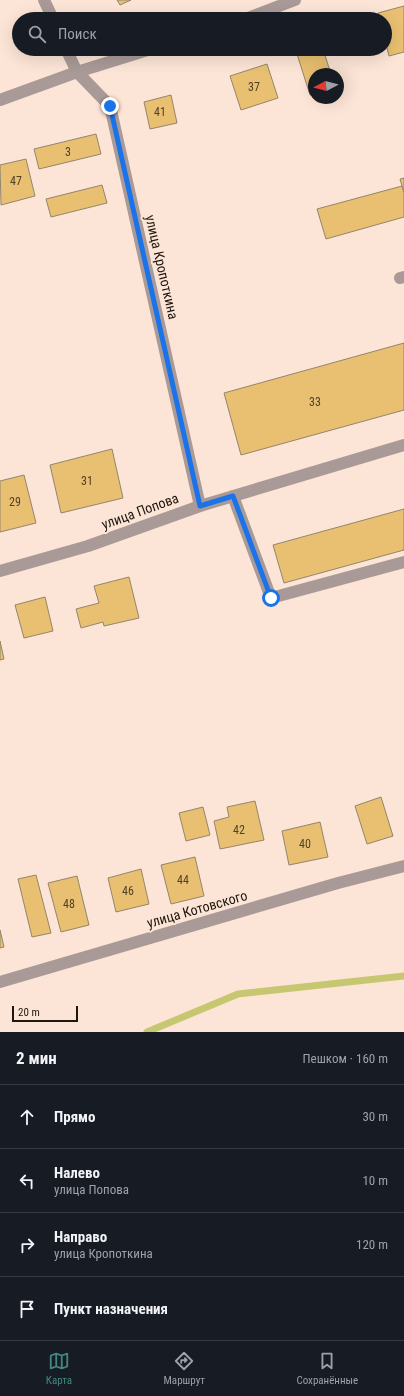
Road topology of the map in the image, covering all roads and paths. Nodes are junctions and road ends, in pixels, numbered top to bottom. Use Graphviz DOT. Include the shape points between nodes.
graph roads {
  1 [pos="44,0"];
  2 [pos="295,0"];
  3 [pos="280,3"];
  4 [pos="49,12"];
  5 [pos="260,12"];
  6 [pos="69,56"];
  7 [pos="128,56"];
  8 [pos="77,72"];
  9 [pos="0,100"];
  10 [pos="404,445"];
  11 [pos="233,496"];
  12 [pos="200,506"];
  13 [pos="404,562"];
  14 [pos="0,571"];
  15 [pos="404,866"];
  16 [pos="0,982"];
  1 -- 4 [label="street"];
  2 -- 3 [label="street"];
  3 -- 5 [label="street"];
  6 -- 8 [label="street, улица Кропоткина"];
  7 -- 8 [label="street"];
  8 -- 9 [label="street"];
  8 -- 12 [label="street, улица Кропоткина" via="110,106"];
  10 -- 11 [label="street, улица Попова"];
  11 -- 12 [label="street, улица Попова"];
  11 -- 13 [label="street" via="271,598"];
  12 -- 14 [label="street, улица Попова" via="88,546"];
  15 -- 16 [label="street, улица Котовского"];
}
